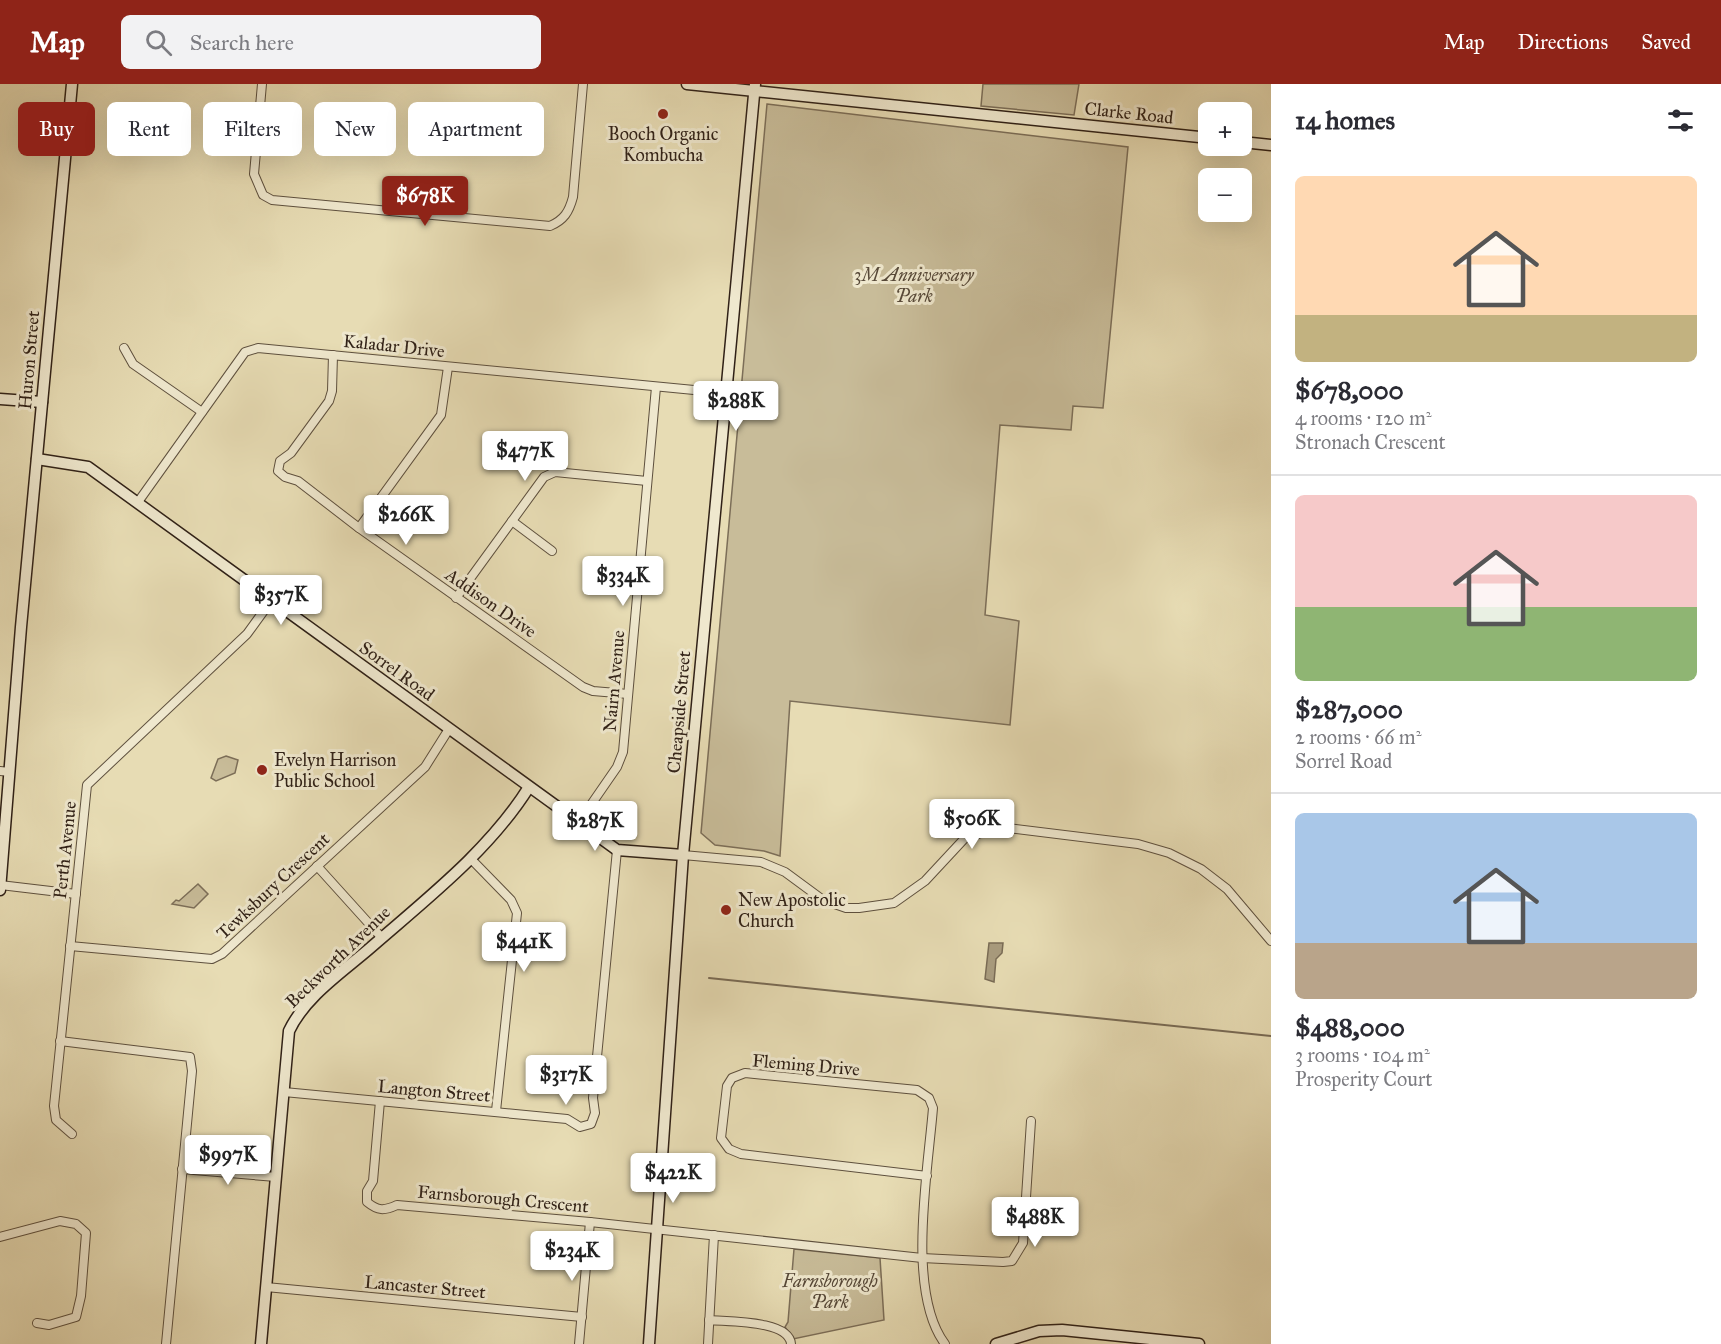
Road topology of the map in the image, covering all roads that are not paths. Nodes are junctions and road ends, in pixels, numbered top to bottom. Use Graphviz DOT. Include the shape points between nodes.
graph roads {
  1 [pos="74,84"];
  2 [pos="262,84"];
  3 [pos="583,84"];
  4 [pos="687,84"];
  5 [pos="755,88"];
  6 [pos="1198,137"];
  7 [pos="1252,143"];
  8 [pos="1271,145"];
  9 [pos="124,348"];
  10 [pos="333,355"];
  11 [pos="448,367"];
  12 [pos="656,387"];
  13 [pos="725,393"];
  14 [pos="0,399"];
  15 [pos="42,402"];
  16 [pos="202,412"];
  17 [pos="37,459"];
  18 [pos="647,481"];
  19 [pos="138,502"];
  20 [pos="512,521"];
  21 [pos="359,528"];
  22 [pos="552,551"];
  23 [pos="456,598"];
  24 [pos="271,602"];
  25 [pos="628,694"];
  26 [pos="449,729"];
  27 [pos="5,771"];
  28 [pos="529,787"];
  29 [pos="579,822"];
  30 [pos="616,850"];
  31 [pos="683,855"];
  32 [pos="471,859"];
  33 [pos="317,866"];
  34 [pos="0,888"];
  35 [pos="76,894"];
  36 [pos="382,938"];
  37 [pos="1271,940"];
  38 [pos="70,946"];
  39 [pos="60,1041"];
  40 [pos="284,1092"];
  41 [pos="380,1101"];
  42 [pos="496,1112"];
  43 [pos="1031,1121"];
  44 [pos="72,1134"];
  45 [pos="182,1169"];
  46 [pos="927,1176"];
  47 [pos="276,1177"];
  48 [pos="590,1222"];
  49 [pos="657,1230"];
  50 [pos="714,1235"];
  51 [pos="0,1237"];
  52 [pos="922,1258"];
  53 [pos="266,1287"];
  54 [pos="582,1317"];
  55 [pos="709,1320"];
  56 [pos="37,1323"];
  57 [pos="166,1344"];
  58 [pos="261,1344"];
  59 [pos="579,1344"];
  60 [pos="649,1344"];
  61 [pos="708,1344"];
  62 [pos="790,1344"];
  63 [pos="945,1344"];
  64 [pos="996,1344"];
  65 [pos="1199,1344"];
  1 -- 15 [label="street, Huron Street"];
  2 -- 3 [label="street" via="254,174 263,195 272,200 550,226 570,210"];
  4 -- 5 [label="street, Clarke Road"];
  5 -- 6 [label="street, Clarke Road"];
  5 -- 13 [label="street, Cheapside Street"];
  7 -- 8 [label="street"];
  9 -- 16 [label="street" via="133,364"];
  10 -- 11 [label="street, Kaladar Drive"];
  10 -- 16 [label="street, Kaladar Drive" via="258,348 245,352"];
  10 -- 21 [label="street, Addison Drive" via="329,401 291,453 280,461 278,471 298,481"];
  11 -- 12 [label="street, Kaladar Drive"];
  11 -- 21 [label="street" via="441,415"];
  12 -- 13 [label="street, Kaladar Drive"];
  12 -- 18 [label="street, Nairn Avenue"];
  13 -- 31 [label="street, Cheapside Street"];
  14 -- 15 [label="street"];
  15 -- 17 [label="street, Huron Street"];
  16 -- 19 [label="street, Kaladar Drive"];
  17 -- 19 [label="street, Sorrel Road" via="88,467"];
  17 -- 27 [label="street, Huron Street"];
  18 -- 20 [label="street" via="555,471 544,477"];
  18 -- 25 [label="street, Nairn Avenue"];
  19 -- 24 [label="street, Sorrel Road"];
  20 -- 22 [label="street"];
  20 -- 23 [label="street"];
  21 -- 23 [label="street, Addison Drive"];
  23 -- 25 [label="street, Addison Drive" via="583,687"];
  24 -- 26 [label="street, Sorrel Road"];
  24 -- 35 [label="street, Perth Avenue" via="247,634 87,785"];
  25 -- 29 [label="street, Nairn Avenue" via="623,752"];
  26 -- 28 [label="street, Sorrel Road"];
  26 -- 33 [label="street, Tewksbury Crescent" via="424,767"];
  27 -- 34 [label="street, Huron Street"];
  28 -- 29 [label="street, Sorrel Road"];
  28 -- 32 [label="street, Beckworth Avenue"];
  29 -- 30 [label="street, Sorrel Road"];
  30 -- 31 [label="street"];
  30 -- 42 [label="street, Langton Street" via="591,1124 580,1128 567,1119"];
  31 -- 37 [label="street" via="761,862 785,872 823,900 859,908 894,903 925,881 965,838 984,832 1008,828 1138,844 1169,853 1201,869 1227,889"];
  31 -- 49 [label="street, Cheapside Street"];
  32 -- 36 [label="street, Beckworth Avenue"];
  32 -- 42 [label="street" via="511,900 517,913"];
  33 -- 36 [label="street"];
  33 -- 38 [label="street, Tewksbury Crescent" via="212,959"];
  34 -- 35 [label="street"];
  35 -- 38 [label="street, Perth Avenue"];
  36 -- 40 [label="street, Beckworth Avenue" via="294,1020"];
  38 -- 39 [label="street, Perth Avenue"];
  39 -- 44 [label="street, Perth Avenue" via="54,1106 56,1120"];
  39 -- 45 [label="street" via="190,1057"];
  40 -- 41 [label="street, Langton Street"];
  40 -- 47 [label="street, Beckworth Avenue"];
  41 -- 42 [label="street, Langton Street"];
  41 -- 48 [label="street, Farnsborough Crescent" via="373,1181 367,1191 367,1202 376,1209 397,1205"];
  43 -- 52 [label="street, Farnsborough Crescent" via="1023,1243 1017,1255 1004,1262"];
  45 -- 47 [label="street"];
  45 -- 57 [label="street"];
  46 -- 46 [label="street, Fleming Drive" via="933,1108 929,1098 917,1090 745,1073 732,1078 727,1086 722,1138 729,1149 741,1154"];
  46 -- 52 [label="street, Fleming Drive"];
  47 -- 53 [label="street, Beckworth Avenue"];
  48 -- 49 [label="street, Farnsborough Crescent"];
  48 -- 54 [label="street"];
  49 -- 50 [label="street, Farnsborough Crescent"];
  49 -- 60 [label="street, Cheapside Street"];
  50 -- 52 [label="street, Farnsborough Crescent"];
  50 -- 55 [label="street"];
  51 -- 56 [label="street" via="60,1221 76,1224 87,1233 76,1317 61,1323"];
  52 -- 63 [label="street, Fleming Drive" via="929,1310"];
  53 -- 54 [label="street, Lancaster Street"];
  53 -- 58 [label="street, Beckworth Avenue"];
  54 -- 59 [label="street"];
  55 -- 61 [label="street"];
  55 -- 62 [label="street" via="775,1327 785,1333"];
  64 -- 65 [label="street" via="1039,1331 1062,1330"];
}
